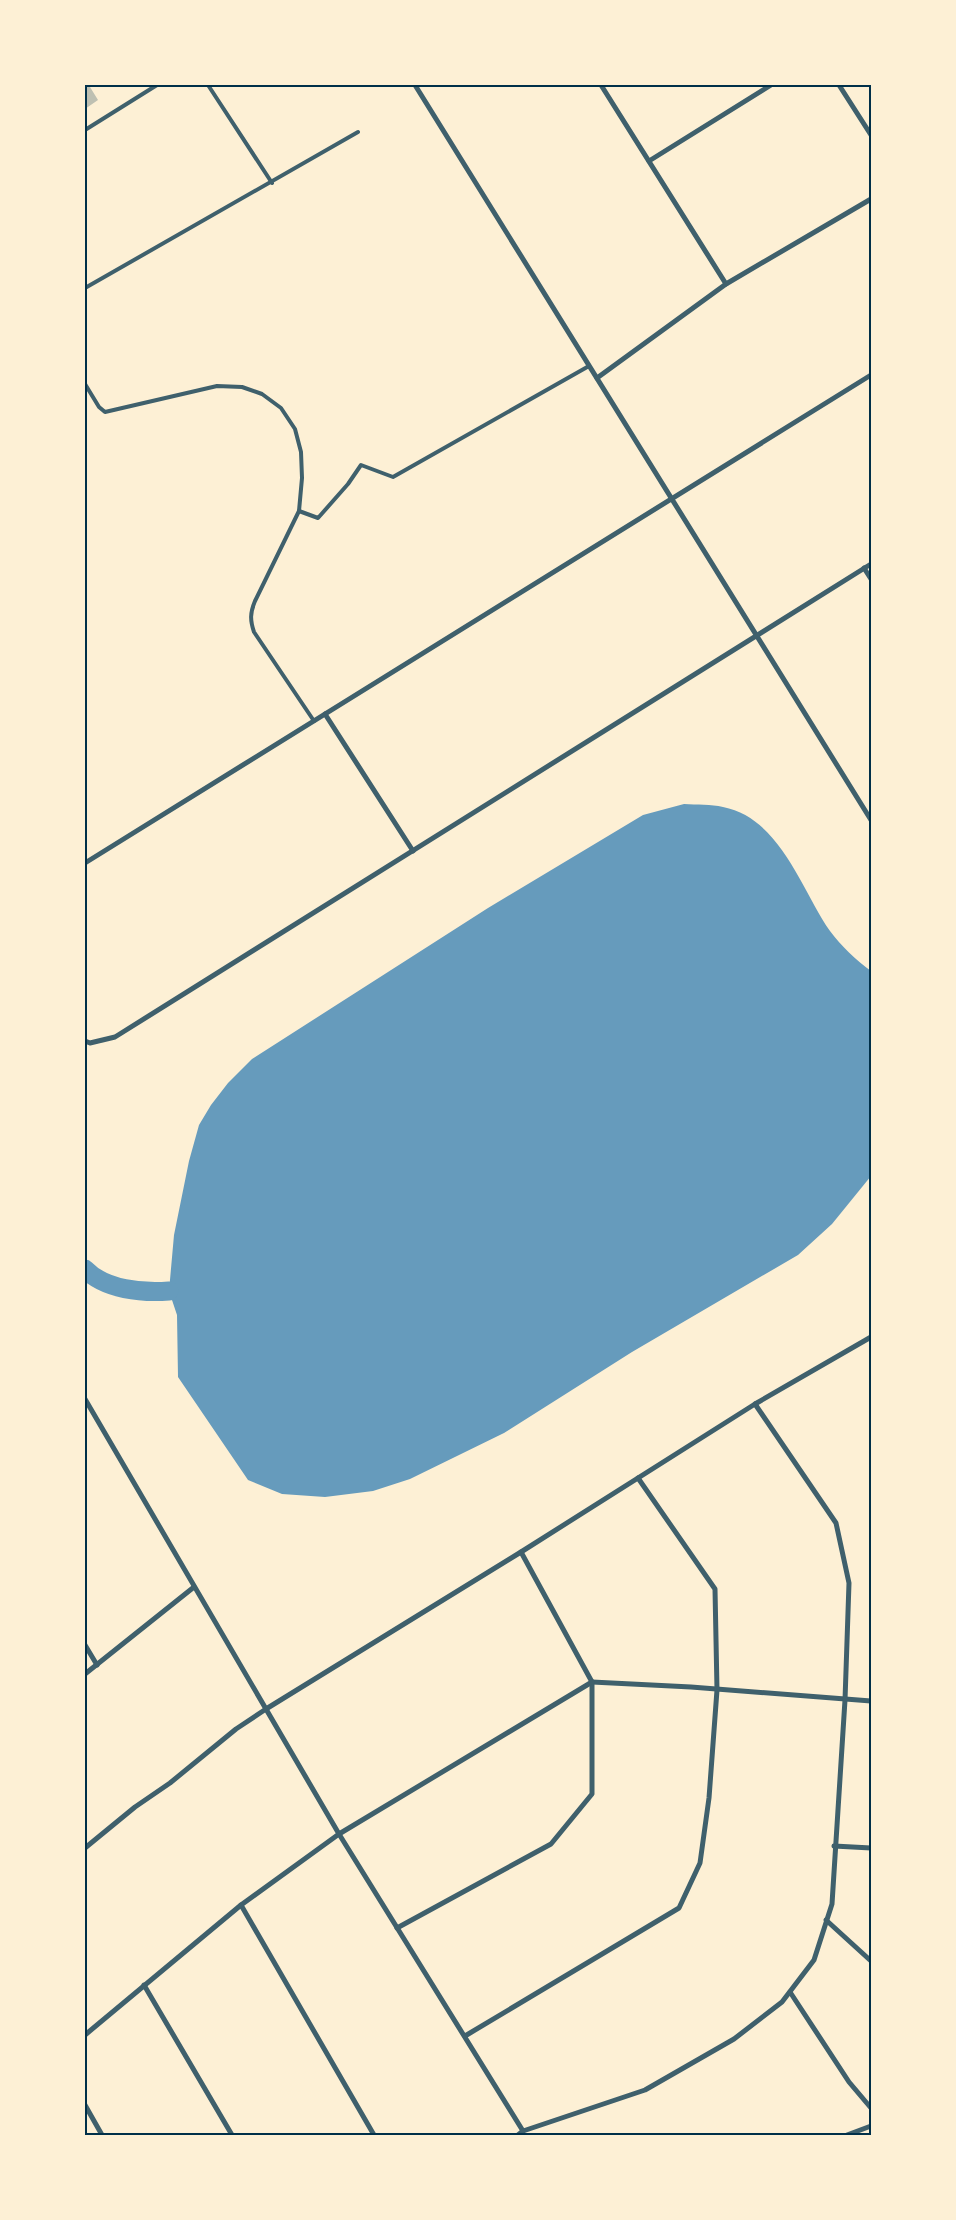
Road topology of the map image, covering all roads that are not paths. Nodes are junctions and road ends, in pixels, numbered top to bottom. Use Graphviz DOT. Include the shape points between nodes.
graph roads {
  1 [pos="158,85"];
  2 [pos="208,85"];
  3 [pos="415,85"];
  4 [pos="601,85"];
  5 [pos="771,85"];
  6 [pos="839,85"];
  7 [pos="85,130"];
  8 [pos="358,132"];
  9 [pos="871,135"];
  10 [pos="649,161"];
  11 [pos="272,183"];
  12 [pos="871,199"];
  13 [pos="726,284"];
  14 [pos="85,288"];
  15 [pos="589,366"];
  16 [pos="871,375"];
  17 [pos="597,378"];
  18 [pos="85,384"];
  19 [pos="672,500"];
  20 [pos="299,511"];
  21 [pos="871,564"];
  22 [pos="864,568"];
  23 [pos="871,579"];
  24 [pos="756,636"];
  25 [pos="325,714"];
  26 [pos="314,722"];
  27 [pos="871,820"];
  28 [pos="413,851"];
  29 [pos="85,863"];
  30 [pos="85,1041"];
  31 [pos="871,1337"];
  32 [pos="85,1398"];
  33 [pos="754,1404"];
  34 [pos="638,1478"];
  35 [pos="521,1552"];
  36 [pos="194,1587"];
  37 [pos="85,1645"];
  38 [pos="97,1665"];
  39 [pos="85,1674"];
  40 [pos="592,1682"];
  41 [pos="717,1690"];
  42 [pos="845,1700"];
  43 [pos="871,1701"];
  44 [pos="266,1709"];
  45 [pos="339,1834"];
  46 [pos="834,1846"];
  47 [pos="85,1848"];
  48 [pos="871,1848"];
  49 [pos="241,1905"];
  50 [pos="826,1920"];
  51 [pos="398,1928"];
  52 [pos="871,1961"];
  53 [pos="144,1985"];
  54 [pos="790,1992"];
  55 [pos="85,2035"];
  56 [pos="465,2036"];
  57 [pos="85,2105"];
  58 [pos="871,2108"];
  59 [pos="871,2126"];
  60 [pos="523,2131"];
  61 [pos="102,2135"];
  62 [pos="232,2135"];
  63 [pos="374,2135"];
  64 [pos="518,2135"];
  65 [pos="847,2135"];
  1 -- 7 [label="lane"];
  2 -- 11 [label="lane"];
  3 -- 15 [label="street"];
  4 -- 10 [label="street"];
  5 -- 10 [label="street"];
  6 -- 9 [label="street"];
  8 -- 11 [label="lane"];
  10 -- 13 [label="street"];
  11 -- 14 [label="lane"];
  12 -- 13 [label="street"];
  13 -- 17 [label="street"];
  15 -- 17 [label="street"];
  15 -- 20 [label="lane" via="393,477 361,464 318,518"];
  16 -- 19 [label="street"];
  17 -- 19 [label="street"];
  18 -- 20 [label="lane" via="98,407 105,412 217,386 242,387 262,394 281,408 295,429 302,452"];
  19 -- 24 [label="street"];
  19 -- 25 [label="street"];
  20 -- 26 [label="lane" via="255,601 250,622"];
  21 -- 22 [label="street"];
  22 -- 23 [label="street"];
  22 -- 24 [label="street"];
  24 -- 27 [label="street"];
  24 -- 28 [label="street"];
  25 -- 26 [label="street"];
  25 -- 28 [label="street"];
  26 -- 29 [label="street"];
  28 -- 30 [label="street" via="115,1037 90,1043"];
  31 -- 33 [label="street"];
  32 -- 36 [label="street"];
  33 -- 34 [label="street"];
  33 -- 42 [label="street" via="836,1523 849,1583"];
  34 -- 35 [label="street"];
  34 -- 41 [label="street" via="715,1589"];
  35 -- 40 [label="street"];
  35 -- 44 [label="street"];
  36 -- 38 [label="street"];
  36 -- 44 [label="street"];
  37 -- 38 [label="street"];
  38 -- 39 [label="street"];
  40 -- 41 [label="street"];
  40 -- 45 [label="street"];
  40 -- 51 [label="street" via="592,1794 550,1844"];
  41 -- 42 [label="street"];
  41 -- 56 [label="street" via="709,1798 700,1863 679,1908"];
  42 -- 43 [label="street"];
  42 -- 46 [label="street"];
  44 -- 45 [label="street"];
  44 -- 47 [label="street"];
  45 -- 49 [label="street"];
  45 -- 51 [label="street"];
  46 -- 48 [label="street"];
  46 -- 50 [label="street" via="832,1904"];
  49 -- 53 [label="street"];
  49 -- 63 [label="street"];
  50 -- 52 [label="street"];
  50 -- 54 [label="street" via="814,1960"];
  51 -- 56 [label="street"];
  53 -- 55 [label="street"];
  53 -- 62 [label="street"];
  54 -- 58 [label="street" via="849,2082"];
  54 -- 60 [label="street" via="782,2002 734,2039 645,2090"];
  56 -- 60 [label="street"];
  57 -- 61 [label="street"];
  59 -- 65 [label="street"];
  60 -- 64 [label="street"];
}
